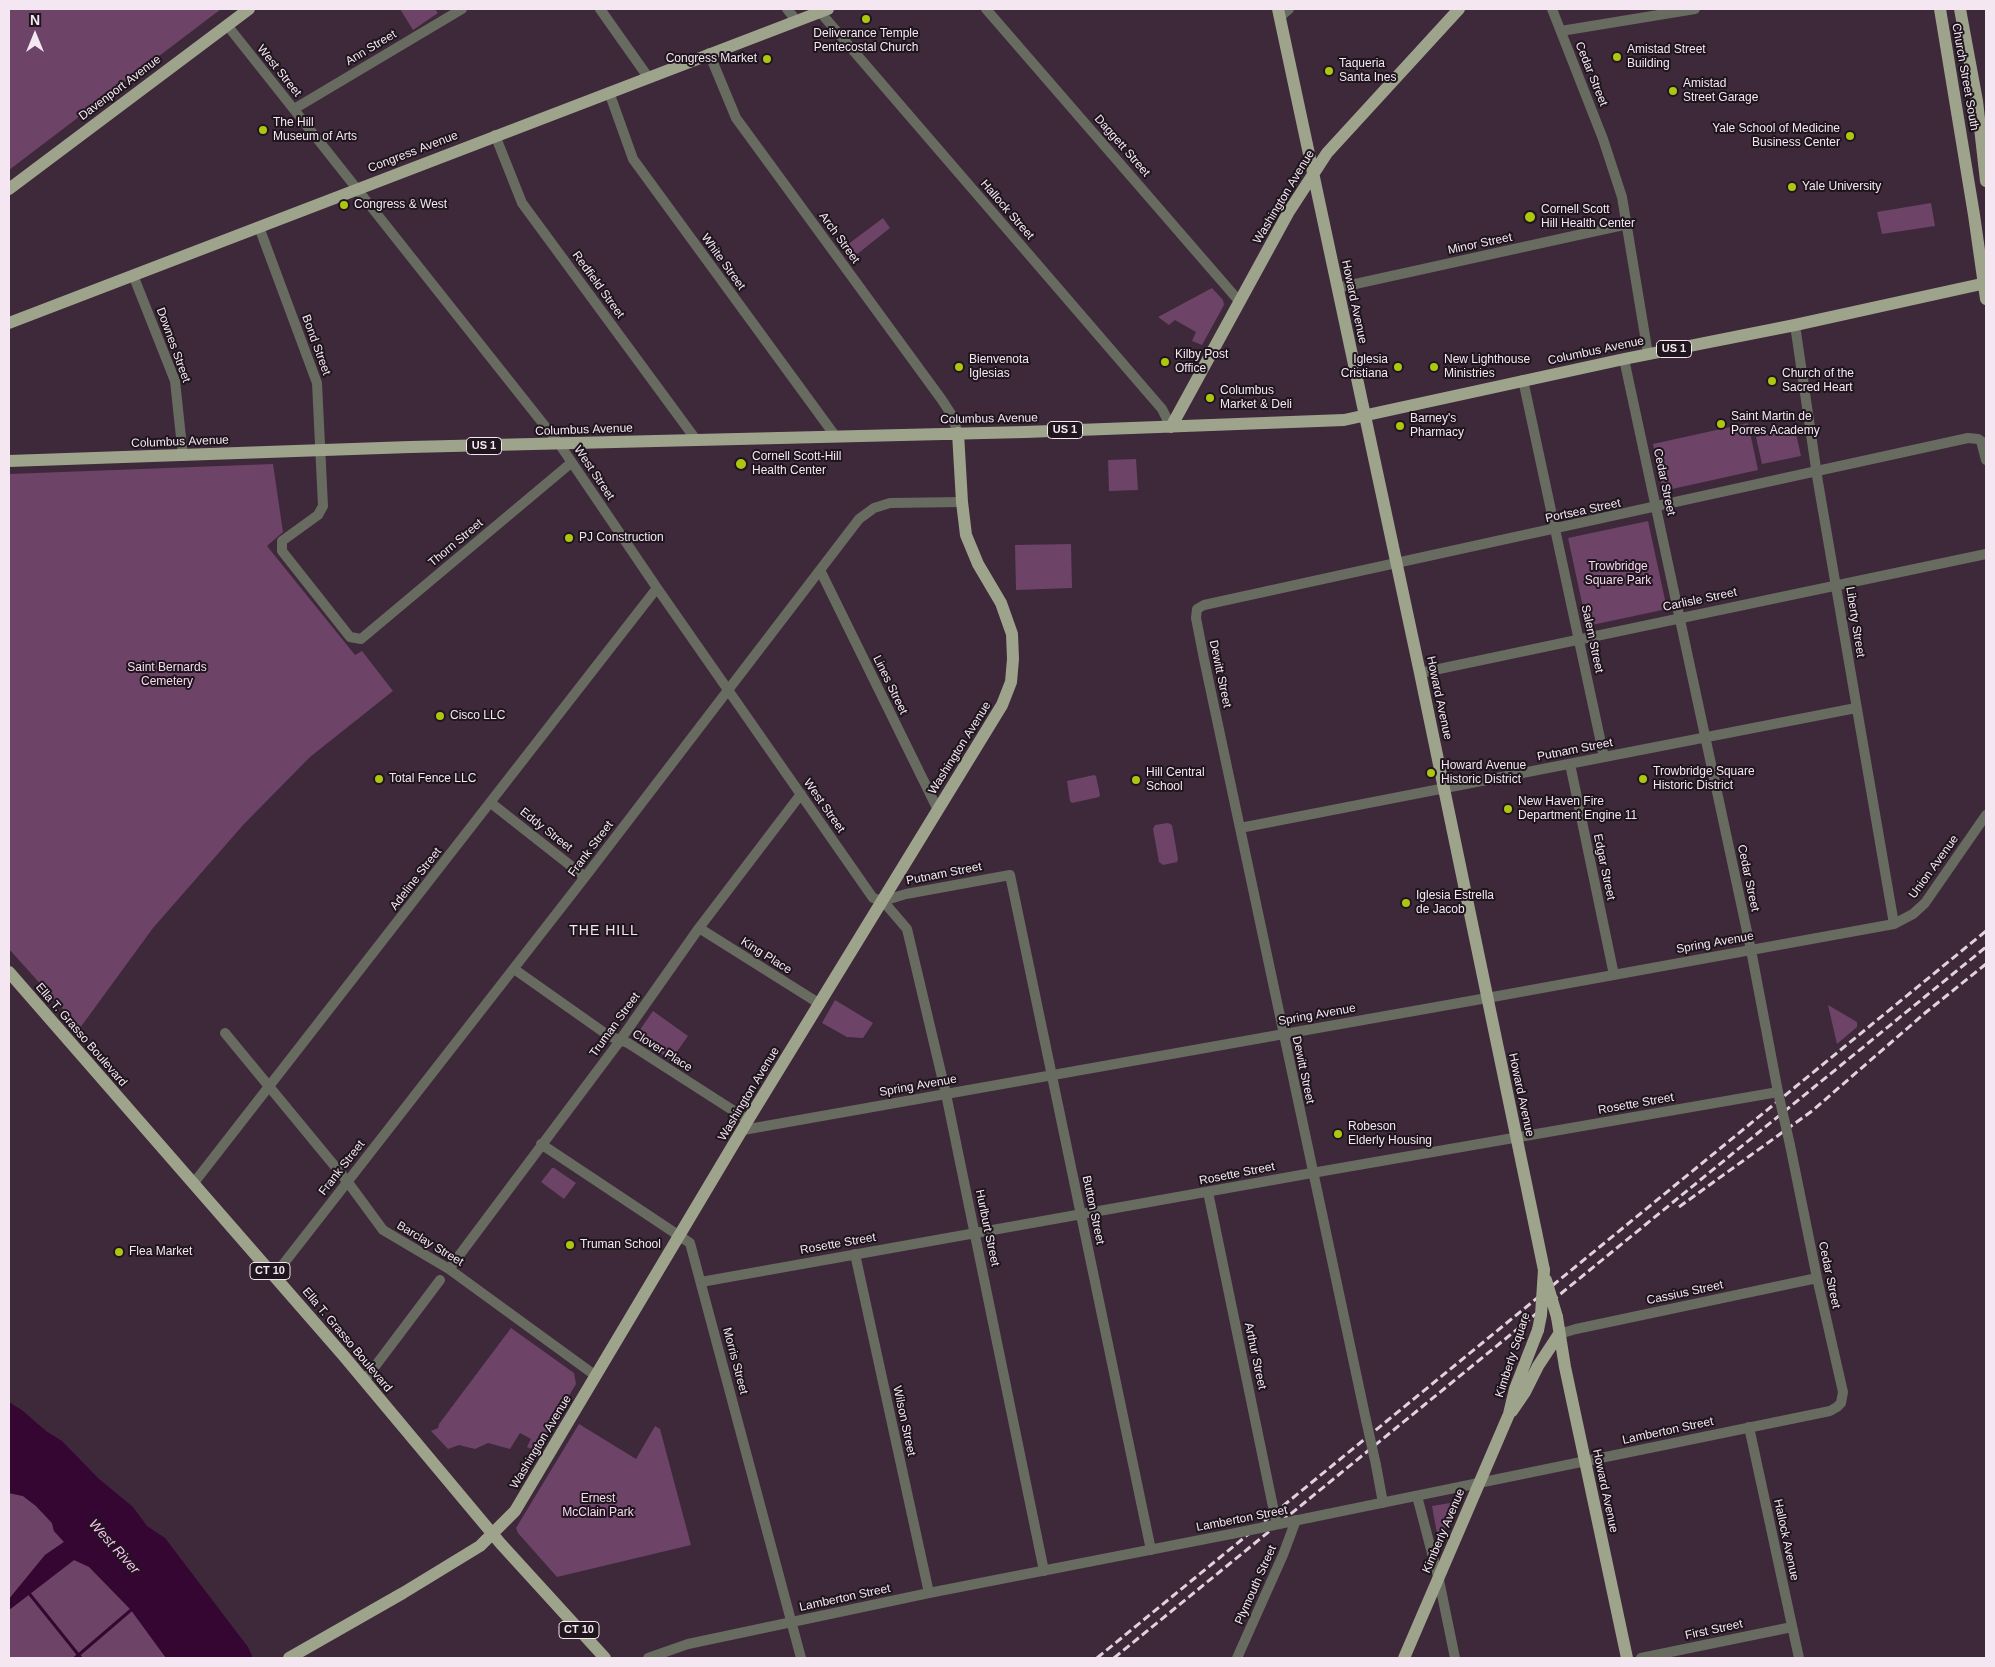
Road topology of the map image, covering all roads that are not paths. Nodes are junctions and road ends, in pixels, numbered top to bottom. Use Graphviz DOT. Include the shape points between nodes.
graph roads {
  1 [pos="249,9"];
  2 [pos="462,9"];
  3 [pos="600,9"];
  4 [pos="787,9"];
  5 [pos="986,9"];
  6 [pos="1460,9"];
  7 [pos="1552,9"];
  8 [pos="1695,9"];
  9 [pos="1940,9"];
  10 [pos="1960,9"];
  11 [pos="824,10"];
  12 [pos="1282,12"];
  13 [pos="796,20"];
  14 [pos="1942,23"];
  15 [pos="226,25"];
  16 [pos="1561,31"];
  17 [pos="1966,41"];
  18 [pos="709,53"];
  19 [pos="648,77"];
  20 [pos="609,92"];
  21 [pos="294,110"];
  22 [pos="495,135"];
  23 [pos="1313,174"];
  24 [pos="1986,181"];
  25 [pos="9,189"];
  26 [pos="356,189"];
  27 [pos="1628,224"];
  28 [pos="259,227"];
  29 [pos="133,275"];
  30 [pos="1985,283"];
  31 [pos="1337,288"];
  32 [pos="1986,299"];
  33 [pos="1239,301"];
  34 [pos="9,323"];
  35 [pos="1795,325"];
  36 [pos="1648,354"];
  37 [pos="1624,358"];
  38 [pos="1523,380"];
  39 [pos="1364,416"];
  40 [pos="1171,427"];
  41 [pos="958,433"];
  42 [pos="836,437"];
  43 [pos="697,441"];
  44 [pos="560,445"];
  45 [pos="320,450"];
  46 [pos="183,456"];
  47 [pos="1986,460"];
  48 [pos="9,461"];
  49 [pos="571,463"];
  50 [pos="1817,472"];
  51 [pos="962,502"];
  52 [pos="1657,508"];
  53 [pos="1555,530"];
  54 [pos="282,551"];
  55 [pos="1986,554"];
  56 [pos="1396,564"];
  57 [pos="820,570"];
  58 [pos="1836,585"];
  59 [pos="657,588"];
  60 [pos="1196,612"];
  61 [pos="1680,618"];
  62 [pos="1580,639"];
  63 [pos="1420,674"];
  64 [pos="729,689"];
  65 [pos="1856,708"];
  66 [pos="1706,738"];
  67 [pos="1604,757"];
  68 [pos="1570,764"];
  69 [pos="1444,788"];
  70 [pos="801,794"];
  71 [pos="491,803"];
  72 [pos="938,810"];
  73 [pos="1986,815"];
  74 [pos="1240,828"];
  75 [pos="1010,875"];
  76 [pos="585,877"];
  77 [pos="883,901"];
  78 [pos="1894,924"];
  79 [pos="700,928"];
  80 [pos="1750,950"];
  81 [pos="514,968"];
  82 [pos="9,972"];
  83 [pos="1614,975"];
  84 [pos="1487,998"];
  85 [pos="820,1004"];
  86 [pos="225,1033"];
  87 [pos="1283,1034"];
  88 [pos="620,1040"];
  89 [pos="1053,1074"];
  90 [pos="270,1087"];
  91 [pos="1776,1092"];
  92 [pos="946,1094"];
  93 [pos="746,1125"];
  94 [pos="1517,1137"];
  95 [pos="541,1144"];
  96 [pos="1312,1172"];
  97 [pos="347,1181"];
  98 [pos="193,1184"];
  99 [pos="1208,1192"];
  100 [pos="1081,1214"];
  101 [pos="975,1233"];
  102 [pos="680,1236"];
  103 [pos="855,1254"];
  104 [pos="449,1269"];
  105 [pos="1544,1270"];
  106 [pos="274,1276"];
  107 [pos="1817,1278"];
  108 [pos="440,1280"];
  109 [pos="700,1282"];
  110 [pos="1559,1334"];
  111 [pos="596,1376"];
  112 [pos="364,1381"];
  113 [pos="1841,1403"];
  114 [pos="1509,1414"];
  115 [pos="1749,1427"];
  116 [pos="1585,1462"];
  117 [pos="1479,1483"];
  118 [pos="1417,1496"];
  119 [pos="1383,1503"];
  120 [pos="1276,1524"];
  121 [pos="1295,1525"];
  122 [pos="492,1534"];
  123 [pos="1151,1550"];
  124 [pos="1044,1571"];
  125 [pos="1439,1580"];
  126 [pos="928,1593"];
  127 [pos="791,1622"];
  128 [pos="1792,1627"];
  129 [pos="289,1658"];
  130 [pos="605,1658"];
  131 [pos="648,1658"];
  132 [pos="801,1658"];
  133 [pos="1237,1658"];
  134 [pos="1404,1658"];
  135 [pos="1455,1658"];
  136 [pos="1627,1658"];
  137 [pos="1641,1658"];
  138 [pos="1799,1658"];
  1 -- 15 [label="main road, Davenport Avenue"];
  2 -- 21 [label="street, Ann Street"];
  3 -- 19 [label="street"];
  4 -- 13 [label="street"];
  5 -- 33 [label="street, Daggett Street"];
  6 -- 23 [label="main road, Washington Avenue" via="1327,153"];
  7 -- 16 [label="street, Cedar Street"];
  8 -- 16 [label="street"];
  9 -- 14 [label="main road, Church Street South"];
  10 -- 17 [label="main road, Church Street South"];
  11 -- 13 [label="main road, Congress Avenue"];
  11 -- 40 [label="street, Hallock Street" via="1162,409"];
  12 -- 23 [label="main road, Howard Avenue"];
  13 -- 18 [label="main road, Congress Avenue"];
  14 -- 17 [label="main road" via="1953,25"];
  14 -- 30 [label="main road, Church Street South"];
  15 -- 21 [label="street, West Street"];
  15 -- 25 [label="main road, Davenport Avenue"];
  16 -- 27 [label="street, Cedar Street" via="1611,159"];
  17 -- 24 [label="main road, Church Street South"];
  18 -- 19 [label="main road, Congress Avenue"];
  18 -- 41 [label="street, Arch Street" via="736,118 942,400"];
  19 -- 20 [label="main road, Congress Avenue"];
  20 -- 22 [label="main road, Congress Avenue"];
  20 -- 42 [label="street, White Street" via="633,159"];
  21 -- 26 [label="street, West Street"];
  22 -- 26 [label="main road, Congress Avenue"];
  22 -- 43 [label="street, Redfield Street" via="522,202"];
  23 -- 31 [label="main road, Howard Avenue"];
  23 -- 33 [label="main road, Washington Avenue"];
  26 -- 28 [label="main road, Congress Avenue"];
  26 -- 44 [label="street, West Street"];
  27 -- 31 [label="street, Minor Street"];
  27 -- 36 [label="street, Cedar Street"];
  28 -- 29 [label="main road, Congress Avenue"];
  28 -- 45 [label="street, Bond Street" via="317,382"];
  29 -- 34 [label="main road, Congress Avenue"];
  29 -- 46 [label="street, Downes Street" via="175,381"];
  30 -- 32 [label="main road, Church Street South"];
  30 -- 35 [label="main road, Columbus Avenue / US 1"];
  31 -- 39 [label="main road, Howard Avenue"];
  33 -- 40 [label="main road, Washington Avenue"];
  35 -- 36 [label="main road, Columbus Avenue / US 1"];
  35 -- 50 [label="street, Liberty Street"];
  36 -- 37 [label="main road, Columbus Avenue / US 1"];
  37 -- 38 [label="main road, Columbus Avenue / US 1"];
  37 -- 52 [label="street, Cedar Street"];
  38 -- 39 [label="main road, Columbus Avenue / US 1"];
  38 -- 53 [label="street, Salem Street"];
  39 -- 40 [label="main road, Columbus Avenue / US 1" via="1344,420"];
  39 -- 56 [label="main road, Howard Avenue"];
  40 -- 41 [label="main road, Columbus Avenue / US 1"];
  41 -- 42 [label="main road, Columbus Avenue / US 1"];
  41 -- 51 [label="main road, Washington Avenue"];
  42 -- 43 [label="main road, Columbus Avenue / US 1"];
  43 -- 44 [label="main road, Columbus Avenue / US 1"];
  44 -- 45 [label="main road, Columbus Avenue / US 1"];
  44 -- 49 [label="street, West Street"];
  45 -- 46 [label="main road, Columbus Avenue / US 1"];
  45 -- 54 [label="street, Bond Street" via="323,506 318,515 282,541"];
  46 -- 48 [label="main road, Columbus Avenue / US 1"];
  47 -- 50 [label="street, Portsea Street" via="1984,445 1978,438 1968,438"];
  49 -- 54 [label="street, Thorn Street" via="361,639 350,637"];
  49 -- 59 [label="street, West Street"];
  50 -- 52 [label="street, Portsea Street"];
  50 -- 58 [label="street, Liberty Street"];
  51 -- 57 [label="street, Frank Street" via="898,502 879,506 863,515"];
  51 -- 72 [label="main road, Washington Avenue" via="971,549 1007,618 1012,634 1013,660 1002,705"];
  52 -- 53 [label="street, Portsea Street"];
  52 -- 61 [label="street, Cedar Street"];
  53 -- 56 [label="street, Portsea Street"];
  53 -- 62 [label="street, Salem Street"];
  55 -- 58 [label="street, Carlisle Street"];
  56 -- 60 [label="street, Portsea Street" via="1204,605"];
  56 -- 63 [label="main road, Howard Avenue"];
  57 -- 64 [label="street, Frank Street"];
  57 -- 72 [label="street, Lines Street"];
  58 -- 61 [label="street, Carlisle Street"];
  58 -- 65 [label="street, Liberty Street"];
  59 -- 64 [label="street, West Street"];
  59 -- 71 [label="street, Adeline Street"];
  60 -- 74 [label="street, Dewitt Street"];
  61 -- 62 [label="street, Carlisle Street"];
  61 -- 66 [label="street, Cedar Street"];
  62 -- 63 [label="street, Carlisle Street"];
  62 -- 67 [label="street, Salem Street"];
  63 -- 69 [label="main road, Howard Avenue"];
  64 -- 70 [label="street, West Street"];
  64 -- 76 [label="street, Frank Street"];
  65 -- 66 [label="street, Putnam Street"];
  65 -- 78 [label="street, Liberty Street"];
  66 -- 67 [label="street, Putnam Street"];
  66 -- 80 [label="street, Cedar Street"];
  67 -- 68 [label="street, Putnam Street"];
  68 -- 69 [label="street, Putnam Street"];
  68 -- 83 [label="street, Edgar Street"];
  69 -- 74 [label="street, Putnam Street"];
  69 -- 84 [label="main road, Howard Avenue"];
  70 -- 77 [label="street, West Street" via="873,898"];
  70 -- 79 [label="street, Truman Street"];
  71 -- 76 [label="street, Eddy Street"];
  71 -- 90 [label="street, Adeline Street"];
  72 -- 77 [label="main road, Washington Avenue"];
  73 -- 78 [label="street, Union Avenue" via="1925,902 1913,914"];
  74 -- 87 [label="street, Dewitt Street"];
  75 -- 77 [label="street, Putnam Street"];
  75 -- 89 [label="street, Button Street"];
  76 -- 81 [label="street, Frank Street"];
  77 -- 85 [label="main road, Washington Avenue"];
  77 -- 92 [label="street, Hurlburt Street" via="907,929"];
  78 -- 80 [label="street, Spring Avenue"];
  79 -- 85 [label="street, King Place"];
  79 -- 88 [label="street, Truman Street"];
  80 -- 83 [label="street, Spring Avenue"];
  80 -- 91 [label="street, Cedar Street"];
  81 -- 88 [label="street, Clover Place" via="609,1036"];
  81 -- 97 [label="street, Frank Street"];
  82 -- 98 [label="main road, Ella T. Grasso Boulevard / CT 10"];
  83 -- 84 [label="street, Spring Avenue"];
  84 -- 87 [label="street, Spring Avenue"];
  84 -- 94 [label="main road, Howard Avenue"];
  85 -- 93 [label="main road, Washington Avenue"];
  86 -- 90 [label="street, Barclay Street"];
  87 -- 89 [label="street, Spring Avenue"];
  87 -- 96 [label="street, Dewitt Street"];
  88 -- 93 [label="street, Clover Place"];
  88 -- 95 [label="street, Truman Street"];
  89 -- 92 [label="street, Spring Avenue"];
  89 -- 100 [label="street, Button Street"];
  90 -- 97 [label="street, Barclay Street"];
  90 -- 98 [label="street, Adeline Street"];
  91 -- 94 [label="street, Rosette Street"];
  91 -- 107 [label="street, Cedar Street, bridge"];
  92 -- 93 [label="street, Spring Avenue"];
  92 -- 101 [label="street, Hurlburt Street"];
  93 -- 102 [label="main road, Washington Avenue"];
  94 -- 96 [label="street, Rosette Street"];
  94 -- 105 [label="main road, Howard Avenue"];
  95 -- 102 [label="street, Morris Street"];
  95 -- 104 [label="street, Truman Street"];
  96 -- 99 [label="street, Rosette Street"];
  96 -- 119 [label="street, Dewitt Street, bridge"];
  97 -- 104 [label="street, Barclay Street" via="383,1230"];
  97 -- 106 [label="street, Frank Street"];
  98 -- 106 [label="main road, Ella T. Grasso Boulevard / CT 10"];
  99 -- 100 [label="street, Rosette Street"];
  99 -- 120 [label="street, Arthur Street, bridge"];
  100 -- 101 [label="street, Rosette Street"];
  100 -- 123 [label="street, Button Street"];
  101 -- 103 [label="street, Rosette Street"];
  101 -- 124 [label="street, Hurlburt Street"];
  102 -- 109 [label="street, Morris Street" via="690,1243"];
  102 -- 111 [label="main road, Washington Avenue"];
  103 -- 109 [label="street, Rosette Street"];
  103 -- 126 [label="street, Wilson Street"];
  104 -- 111 [label="street, Barclay Street"];
  105 -- 110 [label="main road, Howard Avenue, bridge"];
  105 -- 114 [label="main road, Kimberly Square, bridge" via="1538,1330"];
  106 -- 112 [label="main road, Ella T. Grasso Boulevard / CT 10"];
  107 -- 110 [label="street, Cassius Street"];
  107 -- 113 [label="street, Cedar Street" via="1843,1392"];
  108 -- 112 [label="street"];
  109 -- 127 [label="street, Morris Street"];
  110 -- 114 [label="main road, Kimberly Square"];
  110 -- 116 [label="main road, Howard Avenue"];
  111 -- 122 [label="main road, Washington Avenue" via="521,1502"];
  112 -- 122 [label="main road, Ella T. Grasso Boulevard / CT 10"];
  113 -- 115 [label="street, Lamberton Street" via="1830,1411"];
  114 -- 117 [label="main road, Kimberly Avenue"];
  115 -- 116 [label="street, Lamberton Street"];
  115 -- 128 [label="street, Hallock Avenue"];
  116 -- 117 [label="street, Lamberton Street"];
  116 -- 136 [label="main road, Howard Avenue"];
  117 -- 118 [label="street, Lamberton Street"];
  117 -- 125 [label="main road, Kimberly Avenue"];
  118 -- 119 [label="street, Lamberton Street"];
  118 -- 125 [label="street"];
  119 -- 121 [label="street, Lamberton Street, bridge" via="1308,1518"];
  120 -- 121 [label="street, Lamberton Street, bridge"];
  120 -- 123 [label="street, Lamberton Street, bridge"];
  121 -- 133 [label="street, Plymouth Street"];
  122 -- 129 [label="main road, Washington Avenue" via="471,1551"];
  122 -- 130 [label="main road, Ella T. Grasso Boulevard / CT 10"];
  123 -- 124 [label="street, Lamberton Street"];
  124 -- 126 [label="street, Lamberton Street"];
  125 -- 134 [label="main road, Kimberly Avenue"];
  125 -- 135 [label="street"];
  126 -- 127 [label="street, Lamberton Street"];
  127 -- 131 [label="street, Lamberton Street" via="688,1644"];
  127 -- 132 [label="street, Morris Street"];
  128 -- 137 [label="street, First Street"];
  128 -- 138 [label="street, Hallock Avenue"];
}
